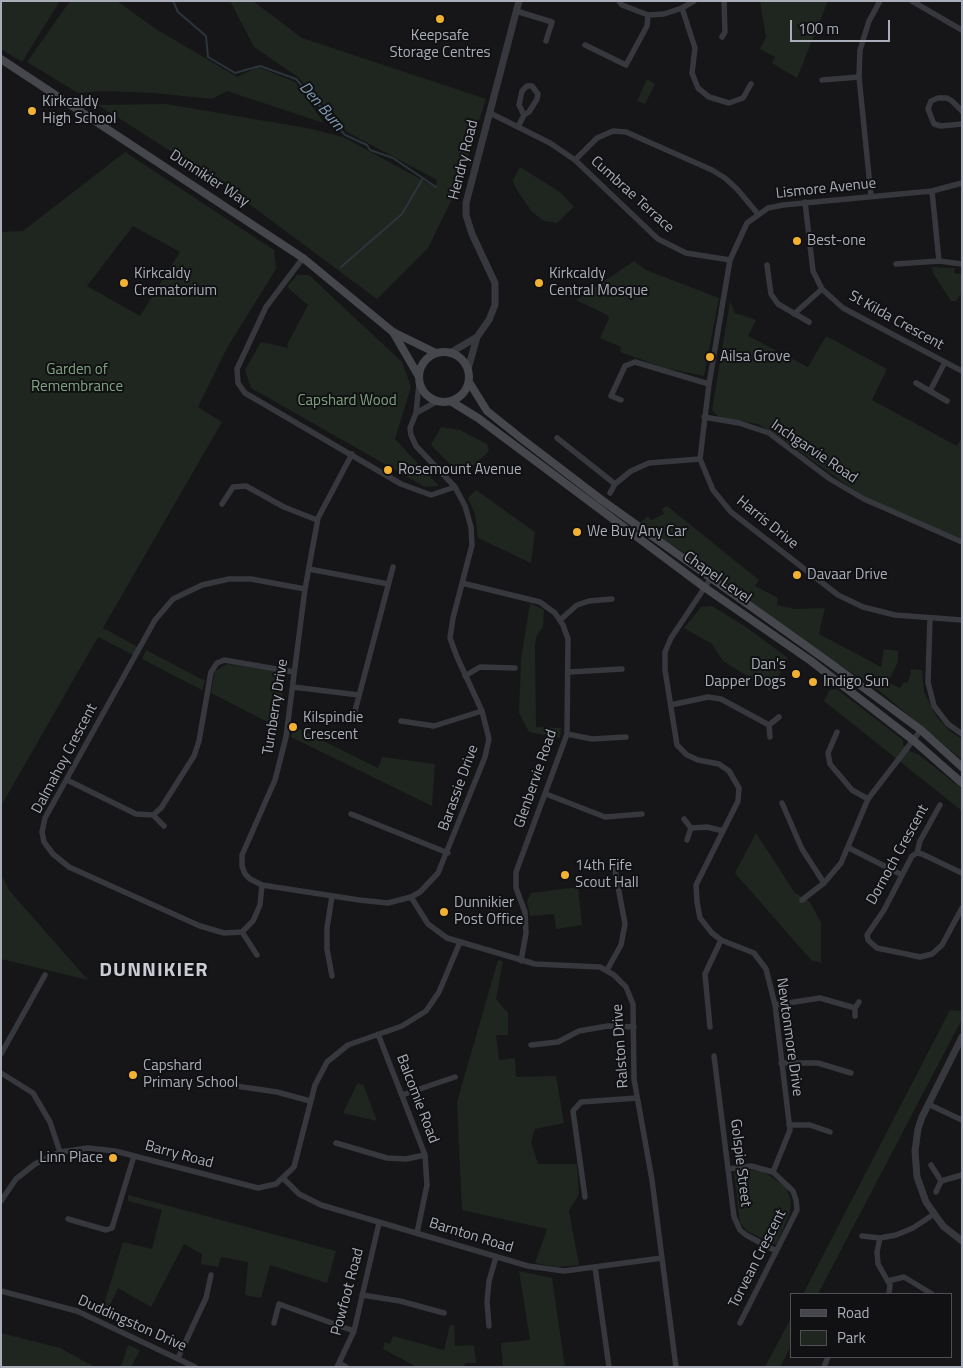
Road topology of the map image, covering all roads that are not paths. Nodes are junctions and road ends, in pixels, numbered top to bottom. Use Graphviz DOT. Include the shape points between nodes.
graph roads {
  1 [pos="518,1"];
  2 [pos="619,1"];
  3 [pos="694,1"];
  4 [pos="724,1"];
  5 [pos="880,1"];
  6 [pos="912,1"];
  7 [pos="682,8"];
  8 [pos="516,11"];
  9 [pos="648,15"];
  10 [pos="962,30"];
  11 [pos="722,36"];
  12 [pos="546,40"];
  13 [pos="585,45"];
  14 [pos="1,59"];
  15 [pos="859,77"];
  16 [pos="822,80"];
  17 [pos="751,84"];
  18 [pos="962,111"];
  19 [pos="490,113"];
  20 [pos="524,115"];
  21 [pos="962,124"];
  22 [pos="518,127"];
  23 [pos="575,160"];
  24 [pos="962,183"];
  25 [pos="932,191"];
  26 [pos="872,196"];
  27 [pos="805,202"];
  28 [pos="758,214"];
  29 [pos="303,258"];
  30 [pos="730,260"];
  31 [pos="939,261"];
  32 [pos="896,264"];
  33 [pos="962,264"];
  34 [pos="767,265"];
  35 [pos="822,289"];
  36 [pos="723,300"];
  37 [pos="794,314"];
  38 [pos="809,322"];
  39 [pos="393,332"];
  40 [pos="477,337"];
  41 [pos="436,353"];
  42 [pos="450,353"];
  43 [pos="945,362"];
  44 [pos="468,369"];
  45 [pos="962,371"];
  46 [pos="418,375"];
  47 [pos="469,382"];
  48 [pos="419,384"];
  49 [pos="709,384"];
  50 [pos="916,384"];
  51 [pos="930,391"];
  52 [pos="621,400"];
  53 [pos="947,401"];
  54 [pos="436,402"];
  55 [pos="452,402"];
  56 [pos="416,414"];
  57 [pos="704,417"];
  58 [pos="557,438"];
  59 [pos="352,454"];
  60 [pos="700,458"];
  61 [pos="615,484"];
  62 [pos="455,487"];
  63 [pos="610,493"];
  64 [pos="222,504"];
  65 [pos="318,520"];
  66 [pos="962,542"];
  67 [pos="393,567"];
  68 [pos="309,569"];
  69 [pos="711,578"];
  70 [pos="462,582"];
  71 [pos="388,584"];
  72 [pos="704,587"];
  73 [pos="305,589"];
  74 [pos="612,598"];
  75 [pos="930,618"];
  76 [pos="560,620"];
  77 [pos="962,620"];
  78 [pos="515,668"];
  79 [pos="622,669"];
  80 [pos="294,672"];
  81 [pos="569,672"];
  82 [pos="465,676"];
  83 [pos="293,687"];
  84 [pos="359,696"];
  85 [pos="671,704"];
  86 [pos="355,711"];
  87 [pos="482,711"];
  88 [pos="778,717"];
  89 [pos="401,721"];
  90 [pos="770,725"];
  91 [pos="921,730"];
  92 [pos="837,732"];
  93 [pos="567,734"];
  94 [pos="962,734"];
  95 [pos="626,737"];
  96 [pos="770,737"];
  97 [pos="913,740"];
  98 [pos="962,767"];
  99 [pos="67,780"];
  100 [pos="962,783"];
  101 [pos="546,794"];
  102 [pos="868,798"];
  103 [pos="782,803"];
  104 [pos="940,805"];
  105 [pos="351,814"];
  106 [pos="642,814"];
  107 [pos="153,815"];
  108 [pos="684,819"];
  109 [pos="164,826"];
  110 [pos="691,828"];
  111 [pos="723,831"];
  112 [pos="687,840"];
  113 [pos="849,848"];
  114 [pos="448,853"];
  115 [pos="917,853"];
  116 [pos="614,865"];
  117 [pos="962,873"];
  118 [pos="902,875"];
  119 [pos="824,884"];
  120 [pos="262,885"];
  121 [pos="332,896"];
  122 [pos="411,897"];
  123 [pos="802,900"];
  124 [pos="962,908"];
  125 [pos="242,932"];
  126 [pos="721,940"];
  127 [pos="460,942"];
  128 [pos="257,955"];
  129 [pos="521,961"];
  130 [pos="607,970"];
  131 [pos="45,975"];
  132 [pos="332,976"];
  133 [pos="859,1002"];
  134 [pos="775,1006"];
  135 [pos="855,1008"];
  136 [pos="855,1016"];
  137 [pos="710,1026"];
  138 [pos="634,1028"];
  139 [pos="378,1034"];
  140 [pos="962,1037"];
  141 [pos="531,1045"];
  142 [pos="1,1054"];
  143 [pos="714,1056"];
  144 [pos="781,1063"];
  145 [pos="1,1073"];
  146 [pos="851,1073"];
  147 [pos="455,1077"];
  148 [pos="236,1086"];
  149 [pos="402,1095"];
  150 [pos="637,1098"];
  151 [pos="310,1101"];
  152 [pos="928,1104"];
  153 [pos="962,1120"];
  154 [pos="789,1124"];
  155 [pos="830,1132"];
  156 [pos="336,1143"];
  157 [pos="60,1152"];
  158 [pos="425,1155"];
  159 [pos="134,1156"];
  160 [pos="931,1165"];
  161 [pos="728,1168"];
  162 [pos="773,1172"];
  163 [pos="962,1174"];
  164 [pos="284,1178"];
  165 [pos="941,1181"];
  166 [pos="936,1192"];
  167 [pos="584,1197"];
  168 [pos="1,1201"];
  169 [pos="934,1214"];
  170 [pos="68,1219"];
  171 [pos="379,1223"];
  172 [pos="417,1233"];
  173 [pos="862,1236"];
  174 [pos="880,1238"];
  175 [pos="962,1241"];
  176 [pos="776,1251"];
  177 [pos="496,1257"];
  178 [pos="662,1258"];
  179 [pos="595,1267"];
  180 [pos="211,1275"];
  181 [pos="888,1280"];
  182 [pos="1,1291"];
  183 [pos="889,1293"];
  184 [pos="930,1293"];
  185 [pos="362,1295"];
  186 [pos="444,1313"];
  187 [pos="274,1323"];
  188 [pos="740,1323"];
  189 [pos="489,1326"];
  190 [pos="354,1332"];
  191 [pos="178,1358"];
  192 [pos="338,1365"];
  193 [pos="195,1367"];
  194 [pos="346,1367"];
  195 [pos="608,1367"];
  196 [pos="676,1367"];
  1 -- 8 [label="street, Hendry Road"];
  2 -- 9 [label="street"];
  3 -- 7 [label="street"];
  4 -- 11 [label="street" via="726,32"];
  5 -- 15 [label="street" via="869,21 860,50"];
  6 -- 10 [label="street"];
  7 -- 9 [label="street"];
  7 -- 17 [label="street" via="695,48 692,73 698,88 710,97 729,103 743,98"];
  8 -- 12 [label="street" via="552,22"];
  8 -- 19 [label="street, Hendry Road"];
  9 -- 13 [label="street" via="647,26 626,65"];
  14 -- 29 [label="main road, Dunnikier Way"];
  15 -- 16 [label="street"];
  15 -- 26 [label="street"];
  18 -- 21 [label="street" via="947,98 931,101 928,109 934,124"];
  19 -- 22 [label="street, Cumbrae Terrace"];
  19 -- 40 [label="street, Hendry Road" via="466,203 472,234 495,283 495,305"];
  20 -- 20 [label="street" via="519,103 524,88 532,86 538,94 537,99"];
  20 -- 22 [label="street"];
  22 -- 23 [label="street, Cumbrae Terrace"];
  23 -- 28 [label="street, Cumbrae Terrace" via="597,138 613,131 626,132 718,174 737,188"];
  23 -- 30 [label="street, Cumbrae Terrace" via="658,239 686,253"];
  24 -- 25 [label="street, Lismore Avenue"];
  25 -- 26 [label="street, Lismore Avenue"];
  25 -- 31 [label="street"];
  26 -- 27 [label="street, Lismore Avenue"];
  27 -- 28 [label="street, Lismore Avenue" via="768,208"];
  27 -- 35 [label="street, St Kilda Crescent" via="813,271"];
  28 -- 30 [label="street, Lismore Avenue" via="741,233"];
  29 -- 39 [label="main road, Dunnikier Way"];
  29 -- 59 [label="street" via="266,307 236,369 238,383 246,393"];
  30 -- 36 [label="street, Lismore Avenue"];
  31 -- 32 [label="street"];
  31 -- 33 [label="street"];
  34 -- 37 [label="street" via="771,294 778,304"];
  35 -- 37 [label="street"];
  35 -- 43 [label="street, St Kilda Crescent" via="844,308"];
  36 -- 49 [label="street, Harris Drive"];
  37 -- 38 [label="street"];
  39 -- 41 [label="main road, Dunnikier Way"];
  39 -- 46 [label="main road, Dunnikier Way"];
  40 -- 42 [label="street, Hendry Road"];
  40 -- 44 [label="street, Hendry Road"];
  41 -- 42 [label="main road"];
  41 -- 46 [label="main road" via="424,362"];
  42 -- 44 [label="main road" via="464,362"];
  43 -- 45 [label="street, St Kilda Crescent"];
  43 -- 51 [label="street"];
  44 -- 47 [label="main road"];
  46 -- 48 [label="main road"];
  47 -- 55 [label="main road" via="463,394"];
  47 -- 69 [label="main road, Chapel Level" via="487,410 522,439"];
  48 -- 54 [label="main road" via="422,392"];
  48 -- 56 [label="street, Barassie Drive"];
  49 -- 52 [label="street" via="635,362 625,366 611,396"];
  49 -- 57 [label="street, Harris Drive"];
  50 -- 51 [label="street"];
  51 -- 53 [label="street"];
  54 -- 55 [label="main road"];
  54 -- 56 [label="street"];
  55 -- 72 [label="main road, Chapel Level"];
  56 -- 62 [label="street, Barassie Drive" via="410,428 413,440"];
  57 -- 60 [label="street, Harris Drive"];
  57 -- 66 [label="street, Inchgarvie Road" via="739,423 769,433 830,479 864,499"];
  58 -- 61 [label="street"];
  59 -- 62 [label="street" via="422,494 431,495"];
  59 -- 65 [label="street, Turnberry Drive"];
  60 -- 61 [label="street" via="649,464 631,471"];
  60 -- 75 [label="street, Harris Drive" via="713,490 731,512 838,595 862,607 895,615"];
  61 -- 63 [label="street"];
  62 -- 70 [label="street, Barassie Drive" via="471,527 472,545"];
  64 -- 65 [label="street" via="233,487 246,486 284,507"];
  65 -- 68 [label="street, Turnberry Drive"];
  67 -- 71 [label="street"];
  68 -- 71 [label="street"];
  68 -- 73 [label="street, Turnberry Drive"];
  69 -- 72 [label="street, Newtonmore Drive"];
  69 -- 91 [label="main road, Chapel Level"];
  70 -- 76 [label="street, Glenbervie Road" via="540,602"];
  70 -- 82 [label="street, Barassie Drive" via="450,638"];
  71 -- 84 [label="street"];
  72 -- 85 [label="street, Newtonmore Drive" via="666,652 665,670"];
  72 -- 97 [label="main road, Chapel Level" via="811,660"];
  73 -- 80 [label="street, Turnberry Drive"];
  73 -- 99 [label="street, Dalmahoy Crescent" via="251,579 229,579 202,585 173,599 155,620"];
  74 -- 76 [label="street" via="577,606"];
  75 -- 77 [label="street, Harris Drive"];
  75 -- 94 [label="street" via="928,682 934,706 948,724"];
  76 -- 81 [label="street, Glenbervie Road" via="568,639"];
  78 -- 82 [label="street" via="480,667"];
  79 -- 81 [label="street"];
  80 -- 83 [label="street, Turnberry Drive"];
  80 -- 107 [label="street" via="224,660 217,663 208,687 194,756 161,808"];
  81 -- 93 [label="street, Glenbervie Road"];
  82 -- 87 [label="street, Barassie Drive"];
  83 -- 84 [label="street"];
  83 -- 120 [label="street, Turnberry Drive" via="286,737 275,780 242,856 245,874"];
  84 -- 86 [label="street"];
  85 -- 90 [label="street" via="708,697 721,699"];
  85 -- 111 [label="street, Newtonmore Drive" via="678,745 687,755 719,764 735,779 739,788 738,800"];
  87 -- 89 [label="street" via="434,726"];
  87 -- 114 [label="street, Barassie Drive" via="488,730 488,749"];
  88 -- 90 [label="street"];
  90 -- 96 [label="street"];
  91 -- 97 [label="street"];
  91 -- 98 [label="main road, Chapel Level"];
  92 -- 102 [label="street" via="828,753 830,764 852,790"];
  93 -- 95 [label="street" via="592,739"];
  93 -- 101 [label="street, Glenbervie Road"];
  97 -- 100 [label="main road, Chapel Level"];
  97 -- 102 [label="street"];
  99 -- 107 [label="street" via="136,814"];
  99 -- 125 [label="street, Dalmahoy Crescent" via="45,818 42,832 44,842 58,858 69,867 200,926 224,933"];
  101 -- 106 [label="street" via="605,817"];
  101 -- 129 [label="street, Glenbervie Road" via="516,872 516,888 525,912 526,926"];
  102 -- 113 [label="street"];
  103 -- 119 [label="street" via="802,850"];
  104 -- 115 [label="street, Dornoch Crescent"];
  105 -- 114 [label="street"];
  107 -- 109 [label="street"];
  108 -- 110 [label="street"];
  110 -- 111 [label="street"];
  110 -- 112 [label="street"];
  111 -- 126 [label="street, Newtonmore Drive" via="696,885 700,918"];
  113 -- 118 [label="street"];
  113 -- 119 [label="street" via="842,864"];
  114 -- 122 [label="street, Barassie Drive" via="431,883"];
  115 -- 117 [label="street"];
  115 -- 118 [label="street, Dornoch Crescent"];
  116 -- 130 [label="street" via="625,924 621,945"];
  118 -- 124 [label="street, Dornoch Crescent" via="867,935 877,948 920,957 932,954 942,945"];
  119 -- 123 [label="street"];
  120 -- 121 [label="street"];
  120 -- 125 [label="street" via="260,906 253,921"];
  121 -- 122 [label="street, Barassie Drive" via="381,903"];
  121 -- 132 [label="street" via="327,928"];
  122 -- 127 [label="street" via="436,932"];
  125 -- 128 [label="street"];
  126 -- 134 [label="street, Newtonmore Drive" via="748,949 761,960"];
  126 -- 137 [label="street" via="705,974"];
  127 -- 129 [label="street"];
  127 -- 139 [label="street" via="439,992 426,1011 414,1020"];
  129 -- 130 [label="street" via="545,965 591,965"];
  130 -- 138 [label="street, Ralston Drive" via="629,993"];
  131 -- 142 [label="street"];
  133 -- 135 [label="street"];
  134 -- 135 [label="street" via="820,998"];
  134 -- 144 [label="street, Newtonmore Drive"];
  135 -- 136 [label="street"];
  138 -- 141 [label="street" via="608,1026 579,1032 558,1042"];
  138 -- 150 [label="street, Ralston Drive"];
  139 -- 149 [label="street, Balcomie Road"];
  139 -- 151 [label="street" via="348,1045 327,1062"];
  140 -- 152 [label="street"];
  143 -- 161 [label="street, Golspie Street"];
  144 -- 146 [label="street" via="818,1063"];
  144 -- 154 [label="street, Newtonmore Drive"];
  145 -- 157 [label="street" via="33,1093 50,1122"];
  147 -- 149 [label="street"];
  148 -- 151 [label="street"];
  149 -- 158 [label="street, Balcomie Road"];
  150 -- 167 [label="street" via="581,1102 573,1111"];
  150 -- 178 [label="street, Ralston Drive"];
  151 -- 164 [label="street" via="294,1166"];
  152 -- 153 [label="street"];
  152 -- 169 [label="street" via="918,1129 915,1162 921,1190"];
  154 -- 155 [label="street" via="810,1125"];
  154 -- 162 [label="street, Newtonmore Drive" via="788,1140"];
  156 -- 158 [label="street" via="387,1158"];
  157 -- 159 [label="street, Barry Road" via="88,1148"];
  157 -- 168 [label="street, Barry Road" via="24,1173"];
  158 -- 172 [label="street, Balcomie Road" via="427,1185"];
  159 -- 164 [label="street, Barry Road" via="258,1188 276,1184"];
  159 -- 170 [label="street" via="112,1228 106,1230"];
  160 -- 165 [label="street"];
  161 -- 162 [label="street" via="751,1166"];
  161 -- 176 [label="street, Golspie Street" via="737,1224 746,1235"];
  162 -- 176 [label="street, Torvean Crescent" via="793,1192 797,1210"];
  163 -- 165 [label="street"];
  164 -- 171 [label="street, Barnton Road" via="299,1194 321,1205"];
  165 -- 166 [label="street"];
  169 -- 174 [label="street" via="904,1232"];
  169 -- 175 [label="street"];
  171 -- 172 [label="street, Barnton Road"];
  171 -- 185 [label="street, Powfoot Road"];
  172 -- 177 [label="street, Barnton Road"];
  173 -- 174 [label="street"];
  174 -- 181 [label="street" via="878,1264"];
  176 -- 188 [label="street, Torvean Crescent"];
  177 -- 179 [label="street, Barnton Road" via="547,1270"];
  177 -- 189 [label="street" via="489,1281"];
  178 -- 179 [label="street, Barnton Road"];
  178 -- 196 [label="street"];
  179 -- 195 [label="street"];
  180 -- 191 [label="street" via="206,1298"];
  181 -- 183 [label="street"];
  181 -- 184 [label="street" via="904,1277"];
  182 -- 191 [label="street, Duddingston Drive" via="77,1311"];
  185 -- 186 [label="street"];
  185 -- 190 [label="street, Powfoot Road"];
  187 -- 190 [label="street" via="279,1304"];
  190 -- 192 [label="street, Powfoot Road"];
  191 -- 193 [label="street, Duddingston Drive"];
  192 -- 194 [label="street"];
}
